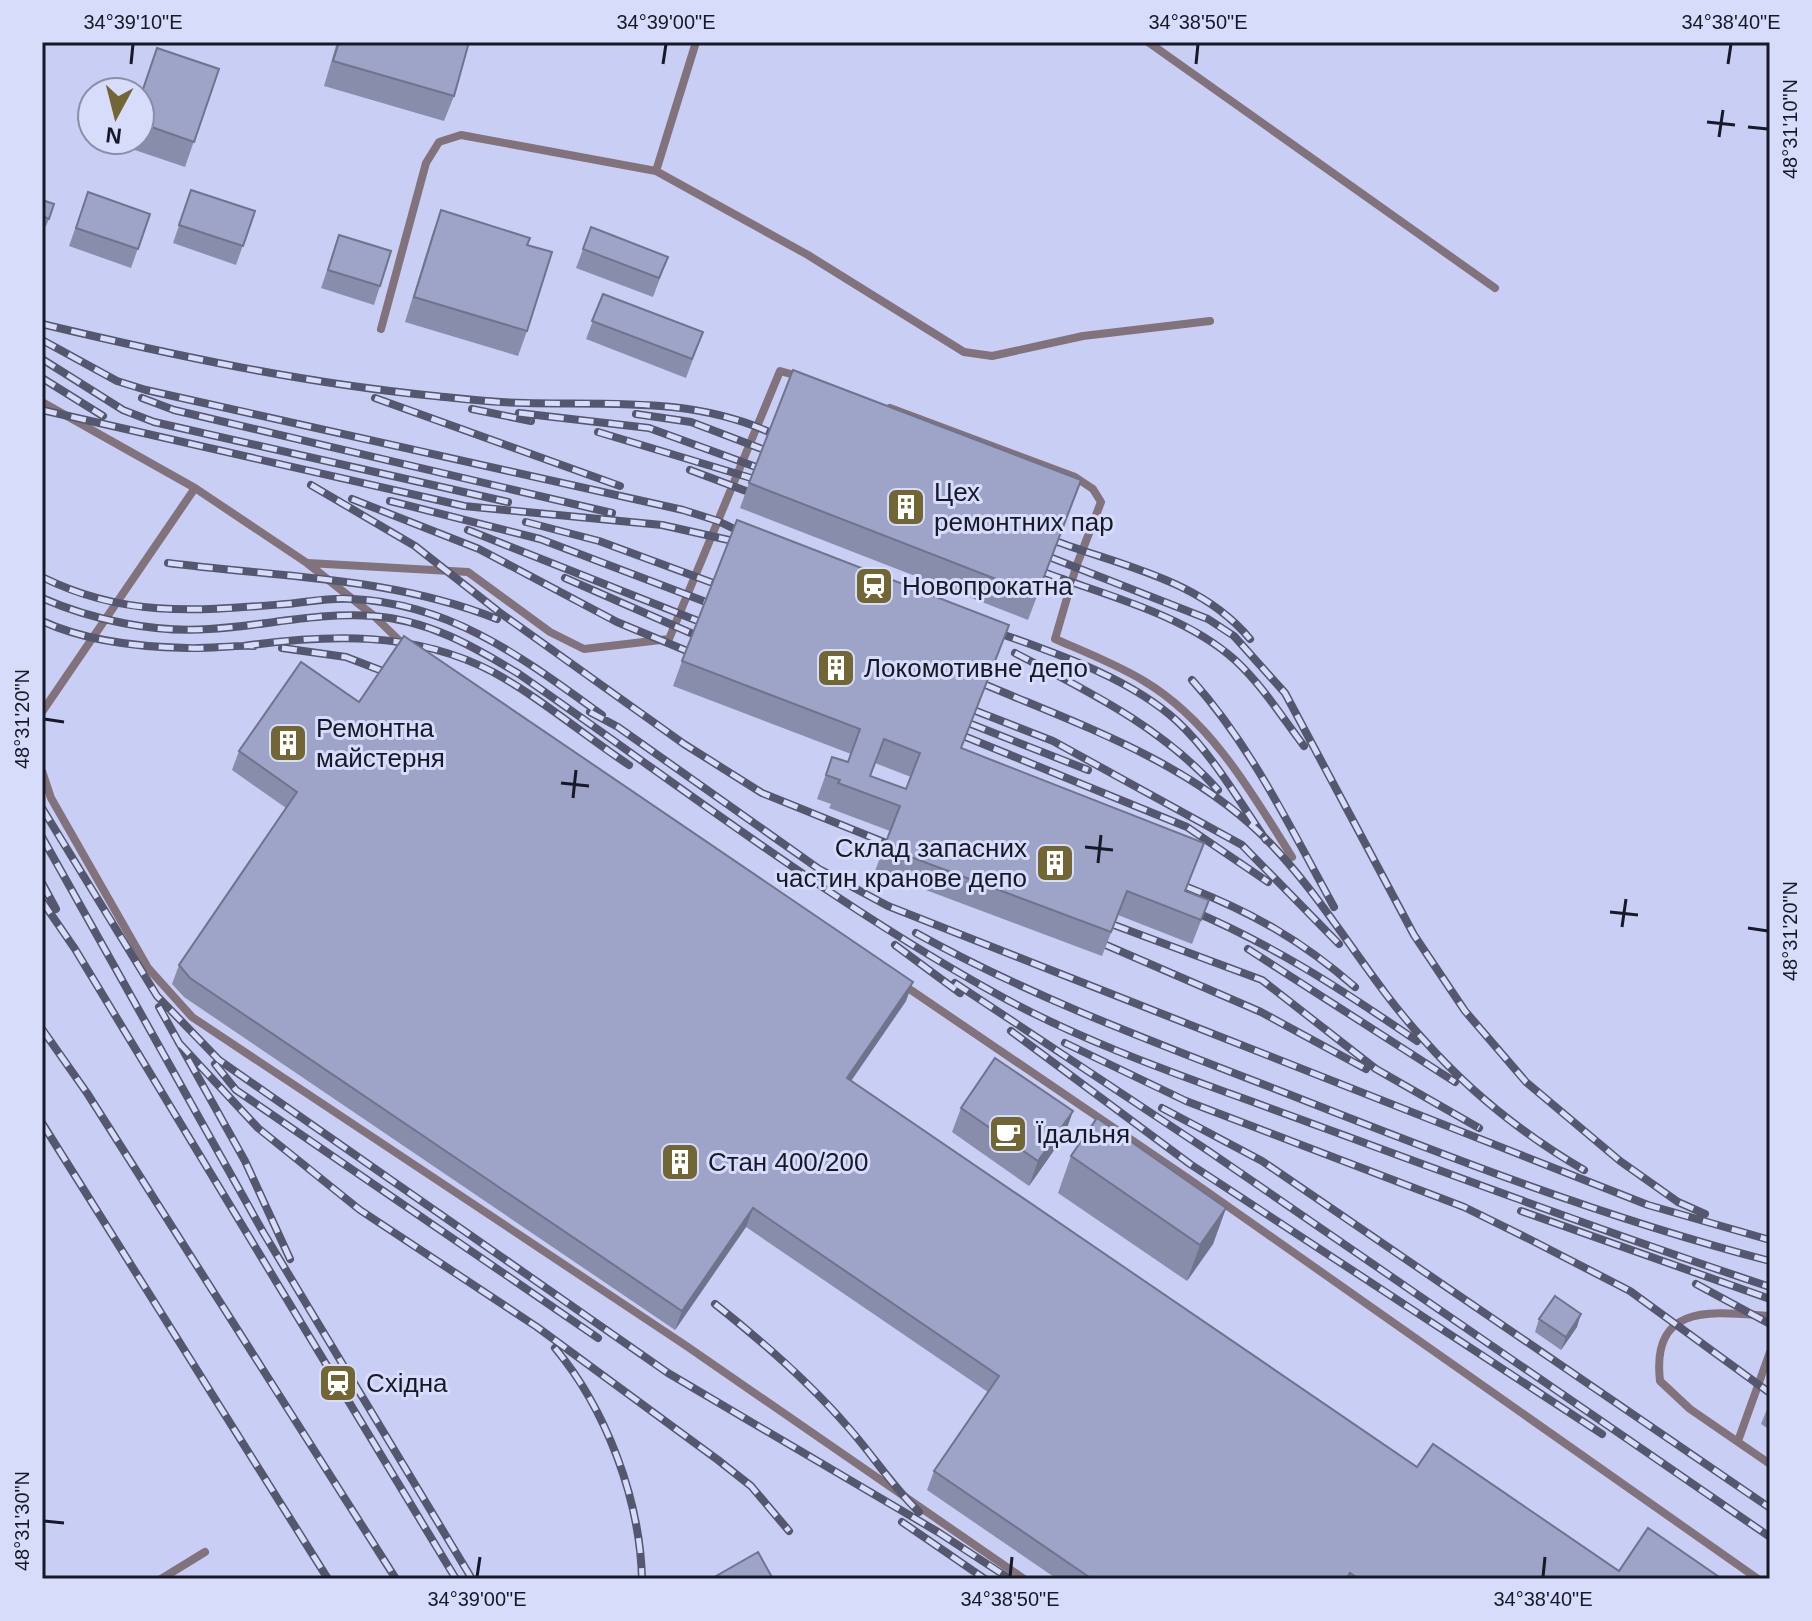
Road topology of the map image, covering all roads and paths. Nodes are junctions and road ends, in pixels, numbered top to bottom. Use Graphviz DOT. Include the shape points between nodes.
graph roads {
  1 [pos="696,42"];
  2 [pos="1148,42"];
  3 [pos="656,171"];
  4 [pos="1495,288"];
  5 [pos="1210,321"];
  6 [pos="381,329"];
  7 [pos="810,381"];
  8 [pos="42,402"];
  9 [pos="884,406"];
  10 [pos="195,488"];
  11 [pos="307,563"];
  12 [pos="423,659"];
  13 [pos="42,712"];
  14 [pos="42,771"];
  15 [pos="1292,857"];
  16 [pos="898,982"];
  17 [pos="1770,1316"];
  18 [pos="1770,1352"];
  19 [pos="1738,1441"];
  20 [pos="1770,1464"];
  21 [pos="205,1552"];
  22 [pos="161,1579"];
  23 [pos="1024,1579"];
  24 [pos="1758,1579"];
  1 -- 3 [label="lane"];
  2 -- 4 [label="lane"];
  3 -- 5 [label="lane" via="808,255 964,352 992,356 1083,336"];
  3 -- 6 [label="lane" via="461,135 439,142 426,163"];
  7 -- 11 [label="lane" via="780,371 669,639 584,649 550,632 468,572"];
  8 -- 10 [label="lane"];
  9 -- 15 [label="lane" via="1075,477 1093,489 1101,502 1055,639 1146,682 1186,714 1226,755"];
  10 -- 11 [label="lane"];
  10 -- 13 [label="lane"];
  11 -- 12 [label="lane"];
  14 -- 23 [label="lane" via="51,798 148,968 192,1017 685,1345"];
  16 -- 24 [label="lane" via="1189,1179"];
  17 -- 19 [label="lane" via="1687,1316 1664,1335 1660,1381"];
  18 -- 19 [label="lane"];
  19 -- 20 [label="lane"];
  21 -- 22 [label="lane"];
}
